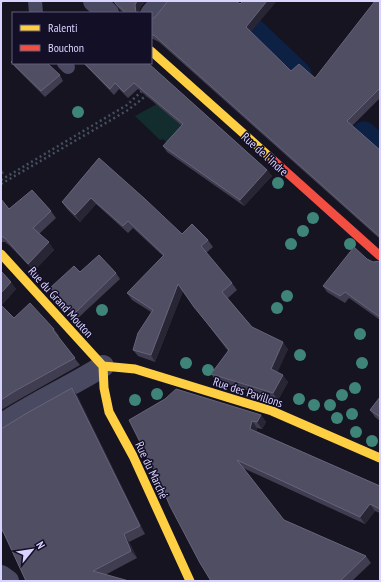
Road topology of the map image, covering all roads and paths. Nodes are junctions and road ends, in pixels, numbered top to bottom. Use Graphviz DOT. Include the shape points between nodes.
graph roads {
  1 [pos="35,1"];
  2 [pos="94,1"];
  3 [pos="162,1"];
  4 [pos="36,12"];
  5 [pos="107,12"];
  6 [pos="152,13"];
  7 [pos="152,52"];
  8 [pos="172,70"];
  9 [pos="1,180"];
  10 [pos="1,184"];
  11 [pos="1,254"];
  12 [pos="380,256"];
  13 [pos="103,366"];
  14 [pos="1,425"];
  15 [pos="380,458"];
  16 [pos="1,576"];
  17 [pos="8,581"];
  18 [pos="190,581"];
  1 -- 4 [label="lane"];
  2 -- 5 [label="street"];
  3 -- 6 [label="street"];
  7 -- 8 [label="street, Rue de l'Indre"];
  8 -- 9 [label="path" via="126,105"];
  8 -- 10 [label="path" via="128,110"];
  8 -- 12 [label="street, Rue de l'Indre"];
  11 -- 13 [label="street, Rue du Grand Mouton"];
  13 -- 14 [label="street"];
  13 -- 15 [label="street, Rue des Pavillons" via="135,369 272,411"];
  13 -- 18 [label="street, Rue du Marché" via="109,412 133,456"];
  16 -- 17 [label="street"];
}
